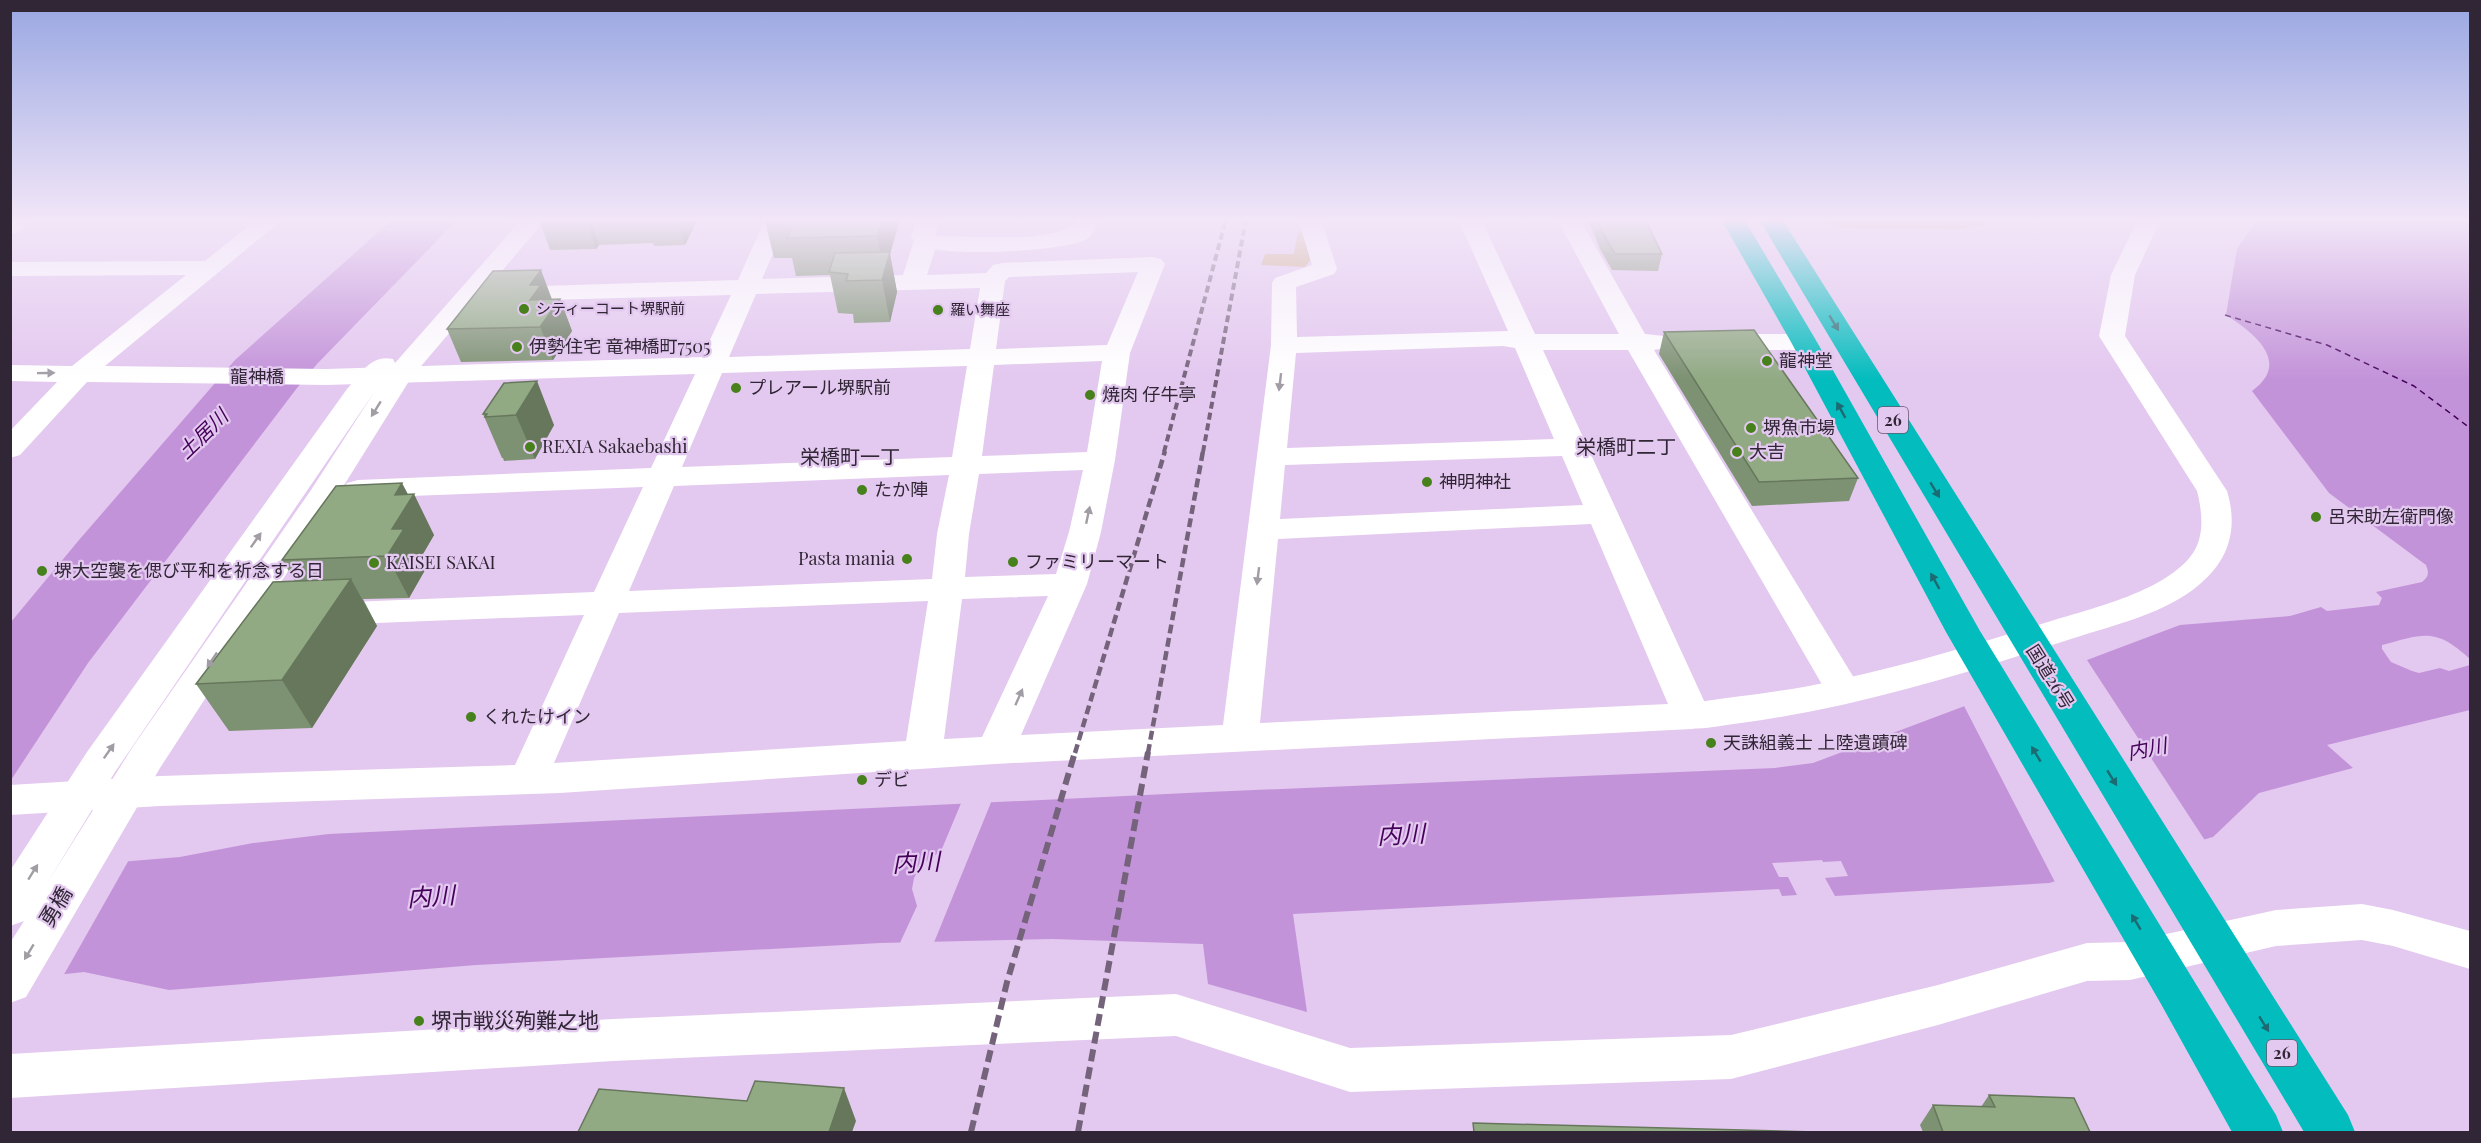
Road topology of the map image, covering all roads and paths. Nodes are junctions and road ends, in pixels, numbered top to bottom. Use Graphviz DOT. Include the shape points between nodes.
graph roads {
  1 [pos="207,272"];
  2 [pos="469,272"];
  3 [pos="489,272"];
  4 [pos="753,272"];
  5 [pos="916,272"];
  6 [pos="1035,272"];
  7 [pos="1150,272"];
  8 [pos="1315,272"];
  9 [pos="1494,272"];
  10 [pos="1598,272"];
  11 [pos="1763,272"];
  12 [pos="1803,272"];
  13 [pos="2124,272"];
  14 [pos="998,275"];
  15 [pos="913,282"];
  16 [pos="747,286"];
  17 [pos="470,295"];
  18 [pos="1526,342"];
  19 [pos="1637,342"];
  20 [pos="1804,342"];
  21 [pos="1284,345"];
  22 [pos="1117,353"];
  23 [pos="982,356"];
  24 [pos="712,365"];
  25 [pos="81,372"];
  26 [pos="10,373"];
  27 [pos="388,374"];
  28 [pos="1572,447"];
  29 [pos="10,449"];
  30 [pos="1270,457"];
  31 [pos="1100,460"];
  32 [pos="966,465"];
  33 [pos="662,477"];
  34 [pos="326,490"];
  35 [pos="1602,514"];
  36 [pos="1264,530"];
  37 [pos="1070,584"];
  38 [pos="947,589"];
  39 [pos="607,602"];
  40 [pos="241,618"];
  41 [pos="1844,691"];
  42 [pos="1692,716"];
  43 [pos="1240,737"];
  44 [pos="995,750"];
  45 [pos="923,755"];
  46 [pos="528,779"];
  47 [pos="125,793"];
  48 [pos="81,795"];
  49 [pos="24,798"];
  50 [pos="10,908"];
  51 [pos="2470,950"];
  52 [pos="10,983"];
  53 [pos="10,1076"];
  54 [pos="2259,1132"];
  55 [pos="2331,1132"];
  1 -- 25 [label="street"];
  2 -- 27 [label="street"];
  3 -- 17 [label="street"];
  4 -- 16 [label="street"];
  5 -- 15 [label="street"];
  6 -- 14 [label="street"];
  7 -- 22 [label="street"];
  8 -- 21 [label="street" via="1284,283"];
  9 -- 18 [label="street"];
  10 -- 19 [label="street"];
  11 -- 20 [label="highway, 26"];
  12 -- 55 [label="highway, 国道26号 / 26, one-way"];
  13 -- 41 [label="street" via="2112,336 2212,491 2218,519 2207,557 2171,589 2117,612 2003,649"];
  14 -- 15 [label="street"];
  14 -- 23 [label="street"];
  15 -- 16 [label="street"];
  16 -- 17 [label="street"];
  16 -- 24 [label="street"];
  17 -- 27 [label="street"];
  18 -- 19 [label="street"];
  18 -- 21 [label="street" via="1503,338"];
  18 -- 28 [label="street"];
  19 -- 20 [label="street"];
  19 -- 41 [label="street"];
  54 -- 20 [label="highway, 26, one-way" via="1963,632"];
  21 -- 30 [label="street, one-way"];
  22 -- 23 [label="street, 龍神橋"];
  22 -- 31 [label="street"];
  23 -- 24 [label="street, 龍神橋"];
  23 -- 32 [label="street"];
  24 -- 27 [label="street, 龍神橋"];
  24 -- 33 [label="street"];
  26 -- 25 [label="street, 龍神橋, one-way"];
  25 -- 27 [label="street, 龍神橋" via="188,377"];
  25 -- 29 [label="street"];
  27 -- 34 [label="street, 勇橋, one-way"];
  48 -- 27 [label="street, 勇橋, one-way" via="357,395"];
  28 -- 30 [label="street"];
  28 -- 35 [label="street"];
  30 -- 36 [label="street"];
  31 -- 32 [label="street"];
  37 -- 31 [label="street, one-way"];
  32 -- 33 [label="street"];
  32 -- 38 [label="street"];
  33 -- 34 [label="street"];
  33 -- 39 [label="street"];
  34 -- 40 [label="street, 勇橋"];
  35 -- 36 [label="street"];
  35 -- 42 [label="street"];
  36 -- 43 [label="street, one-way"];
  37 -- 38 [label="street"];
  44 -- 37 [label="street, one-way"];
  38 -- 39 [label="street"];
  38 -- 45 [label="street"];
  39 -- 40 [label="street"];
  39 -- 46 [label="street"];
  40 -- 47 [label="street, 勇橋, one-way"];
  41 -- 42 [label="street"];
  42 -- 43 [label="street"];
  43 -- 44 [label="street"];
  44 -- 45 [label="street"];
  45 -- 46 [label="street"];
  46 -- 47 [label="street"];
  47 -- 48 [label="street"];
  47 -- 52 [label="street, 勇橋, one-way"];
  48 -- 49 [label="street"];
  50 -- 48 [label="street, 勇橋, one-way"];
  51 -- 53 [label="street" via="2362,922 2276,928 2130,961 2087,962 1938,1005 1731,1057 1350,1070 1176,1015 613,1040"];
}
